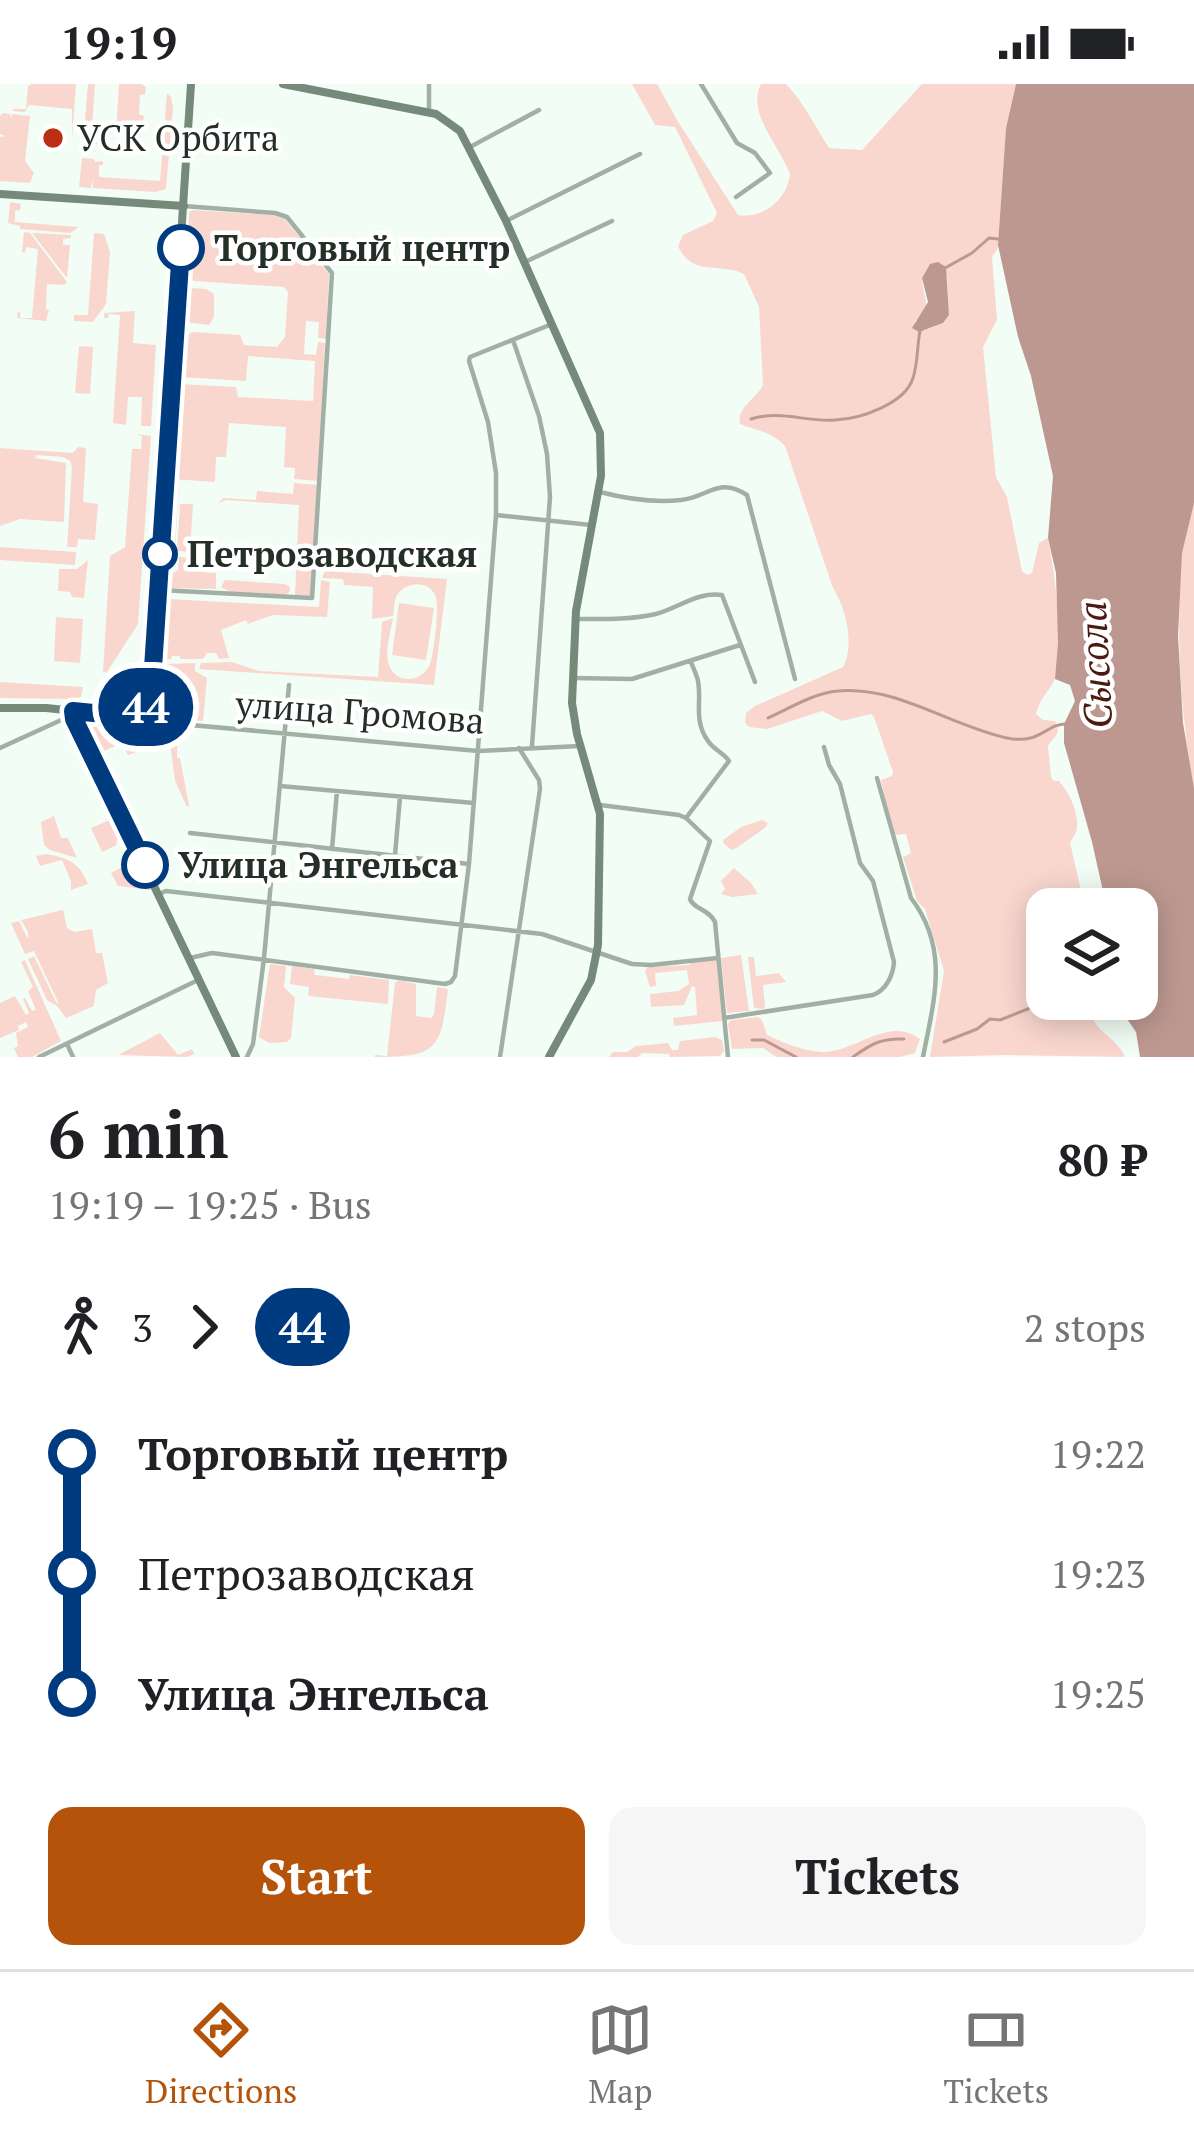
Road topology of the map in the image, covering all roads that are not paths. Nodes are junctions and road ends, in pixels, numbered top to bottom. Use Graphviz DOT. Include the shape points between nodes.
graph roads {
  1 [pos="191,84"];
  2 [pos="283,84"];
  3 [pos="338,84"];
  4 [pos="429,84"];
  5 [pos="701,84"];
  6 [pos="323,92"];
  7 [pos="539,110"];
  8 [pos="429,112"];
  9 [pos="470,147"];
  10 [pos="640,154"];
  11 [pos="0,194"];
  12 [pos="736,197"];
  13 [pos="184,206"];
  14 [pos="506,221"];
  15 [pos="612,221"];
  16 [pos="524,262"];
  17 [pos="552,324"];
  18 [pos="514,341"];
  19 [pos="598,491"];
  20 [pos="496,515"];
  21 [pos="548,520"];
  22 [pos="591,525"];
  23 [pos="158,590"];
  24 [pos="575,619"];
  25 [pos="740,645"];
  26 [pos="691,662"];
  27 [pos="573,678"];
  28 [pos="795,679"];
  29 [pos="755,682"];
  30 [pos="289,685"];
  31 [pos="0,708"];
  32 [pos="73,711"];
  33 [pos="136,717"];
  34 [pos="284,734"];
  35 [pos="532,746"];
  36 [pos="580,746"];
  37 [pos="824,747"];
  38 [pos="0,748"];
  39 [pos="518,748"];
  40 [pos="478,751"];
  41 [pos="877,778"];
  42 [pos="280,786"];
  43 [pos="337,791"];
  44 [pos="400,797"];
  45 [pos="474,803"];
  46 [pos="598,805"];
  47 [pos="686,818"];
  48 [pos="190,833"];
  49 [pos="274,843"];
  50 [pos="332,849"];
  51 [pos="395,855"];
  52 [pos="469,864"];
  53 [pos="159,894"];
  54 [pos="269,902"];
  55 [pos="461,923"];
  56 [pos="520,931"];
  57 [pos="598,952"];
  58 [pos="189,958"];
  59 [pos="264,958"];
  60 [pos="718,958"];
  61 [pos="200,980"];
  62 [pos="724,1018"];
  63 [pos="67,1044"];
  64 [pos="39,1057"];
  65 [pos="73,1057"];
  66 [pos="236,1057"];
  67 [pos="247,1057"];
  68 [pos="500,1057"];
  69 [pos="549,1057"];
  70 [pos="728,1057"];
  71 [pos="922,1057"];
  1 -- 13 [label="street"];
  2 -- 6 [label="street"];
  3 -- 6 [label="street"];
  4 -- 8 [label="street"];
  5 -- 12 [label="street" via="736,143 770,173"];
  6 -- 8 [label="street"];
  7 -- 9 [label="street"];
  8 -- 9 [label="street" via="460,130"];
  9 -- 14 [label="street"];
  10 -- 14 [label="street"];
  11 -- 13 [label="street"];
  13 -- 23 [label="street"];
  13 -- 23 [label="street" via="287,217 332,273 313,598"];
  14 -- 16 [label="street"];
  15 -- 16 [label="street"];
  16 -- 17 [label="street"];
  17 -- 18 [label="street"];
  17 -- 19 [label="street" via="597,424"];
  18 -- 20 [label="street" via="469,364 488,422"];
  18 -- 21 [label="street" via="547,454"];
  19 -- 22 [label="street"];
  19 -- 28 [label="street" via="678,501 727,486 747,495"];
  20 -- 21 [label="street"];
  20 -- 40 [label="street"];
  21 -- 22 [label="street"];
  21 -- 35 [label="street"];
  22 -- 24 [label="street"];
  23 -- 33 [label="street" via="151,698"];
  24 -- 25 [label="street" via="653,614 715,593 726,602"];
  24 -- 27 [label="street"];
  25 -- 26 [label="street"];
  25 -- 29 [label="street"];
  26 -- 27 [label="street" via="632,680"];
  26 -- 47 [label="street" via="704,735 729,761"];
  27 -- 36 [label="street"];
  30 -- 34 [label="street"];
  31 -- 32 [label="street"];
  32 -- 33 [label="street"];
  32 -- 38 [label="street"];
  32 -- 53 [label="street"];
  33 -- 34 [label="street, улица Громова"];
  34 -- 40 [label="street, улица Громова"];
  34 -- 42 [label="street"];
  35 -- 36 [label="street, улица Громова"];
  35 -- 39 [label="street, улица Громова"];
  36 -- 46 [label="street"];
  37 -- 62 [label="street" via="873,880 891,975 873,995"];
  39 -- 40 [label="street, улица Громова"];
  39 -- 56 [label="street" via="540,789"];
  40 -- 45 [label="street"];
  41 -- 71 [label="street" via="937,964"];
  42 -- 43 [label="street"];
  42 -- 49 [label="street"];
  43 -- 44 [label="street"];
  43 -- 50 [label="street"];
  44 -- 45 [label="street"];
  44 -- 51 [label="street"];
  45 -- 52 [label="street"];
  46 -- 47 [label="street"];
  46 -- 57 [label="street"];
  47 -- 60 [label="street" via="710,841 690,899 713,918"];
  48 -- 49 [label="street"];
  49 -- 50 [label="street"];
  49 -- 54 [label="street"];
  50 -- 51 [label="street"];
  51 -- 52 [label="street"];
  52 -- 55 [label="street"];
  53 -- 54 [label="street"];
  53 -- 58 [label="street"];
  54 -- 55 [label="street"];
  54 -- 59 [label="street"];
  55 -- 56 [label="street"];
  55 -- 59 [label="street" via="451,982"];
  56 -- 57 [label="street"];
  56 -- 68 [label="street"];
  57 -- 60 [label="street" via="632,964"];
  57 -- 69 [label="street"];
  58 -- 59 [label="street"];
  58 -- 61 [label="street"];
  59 -- 67 [label="street"];
  60 -- 62 [label="street"];
  61 -- 63 [label="street"];
  61 -- 66 [label="street"];
  62 -- 70 [label="street"];
  63 -- 64 [label="street"];
  63 -- 65 [label="street"];
}
